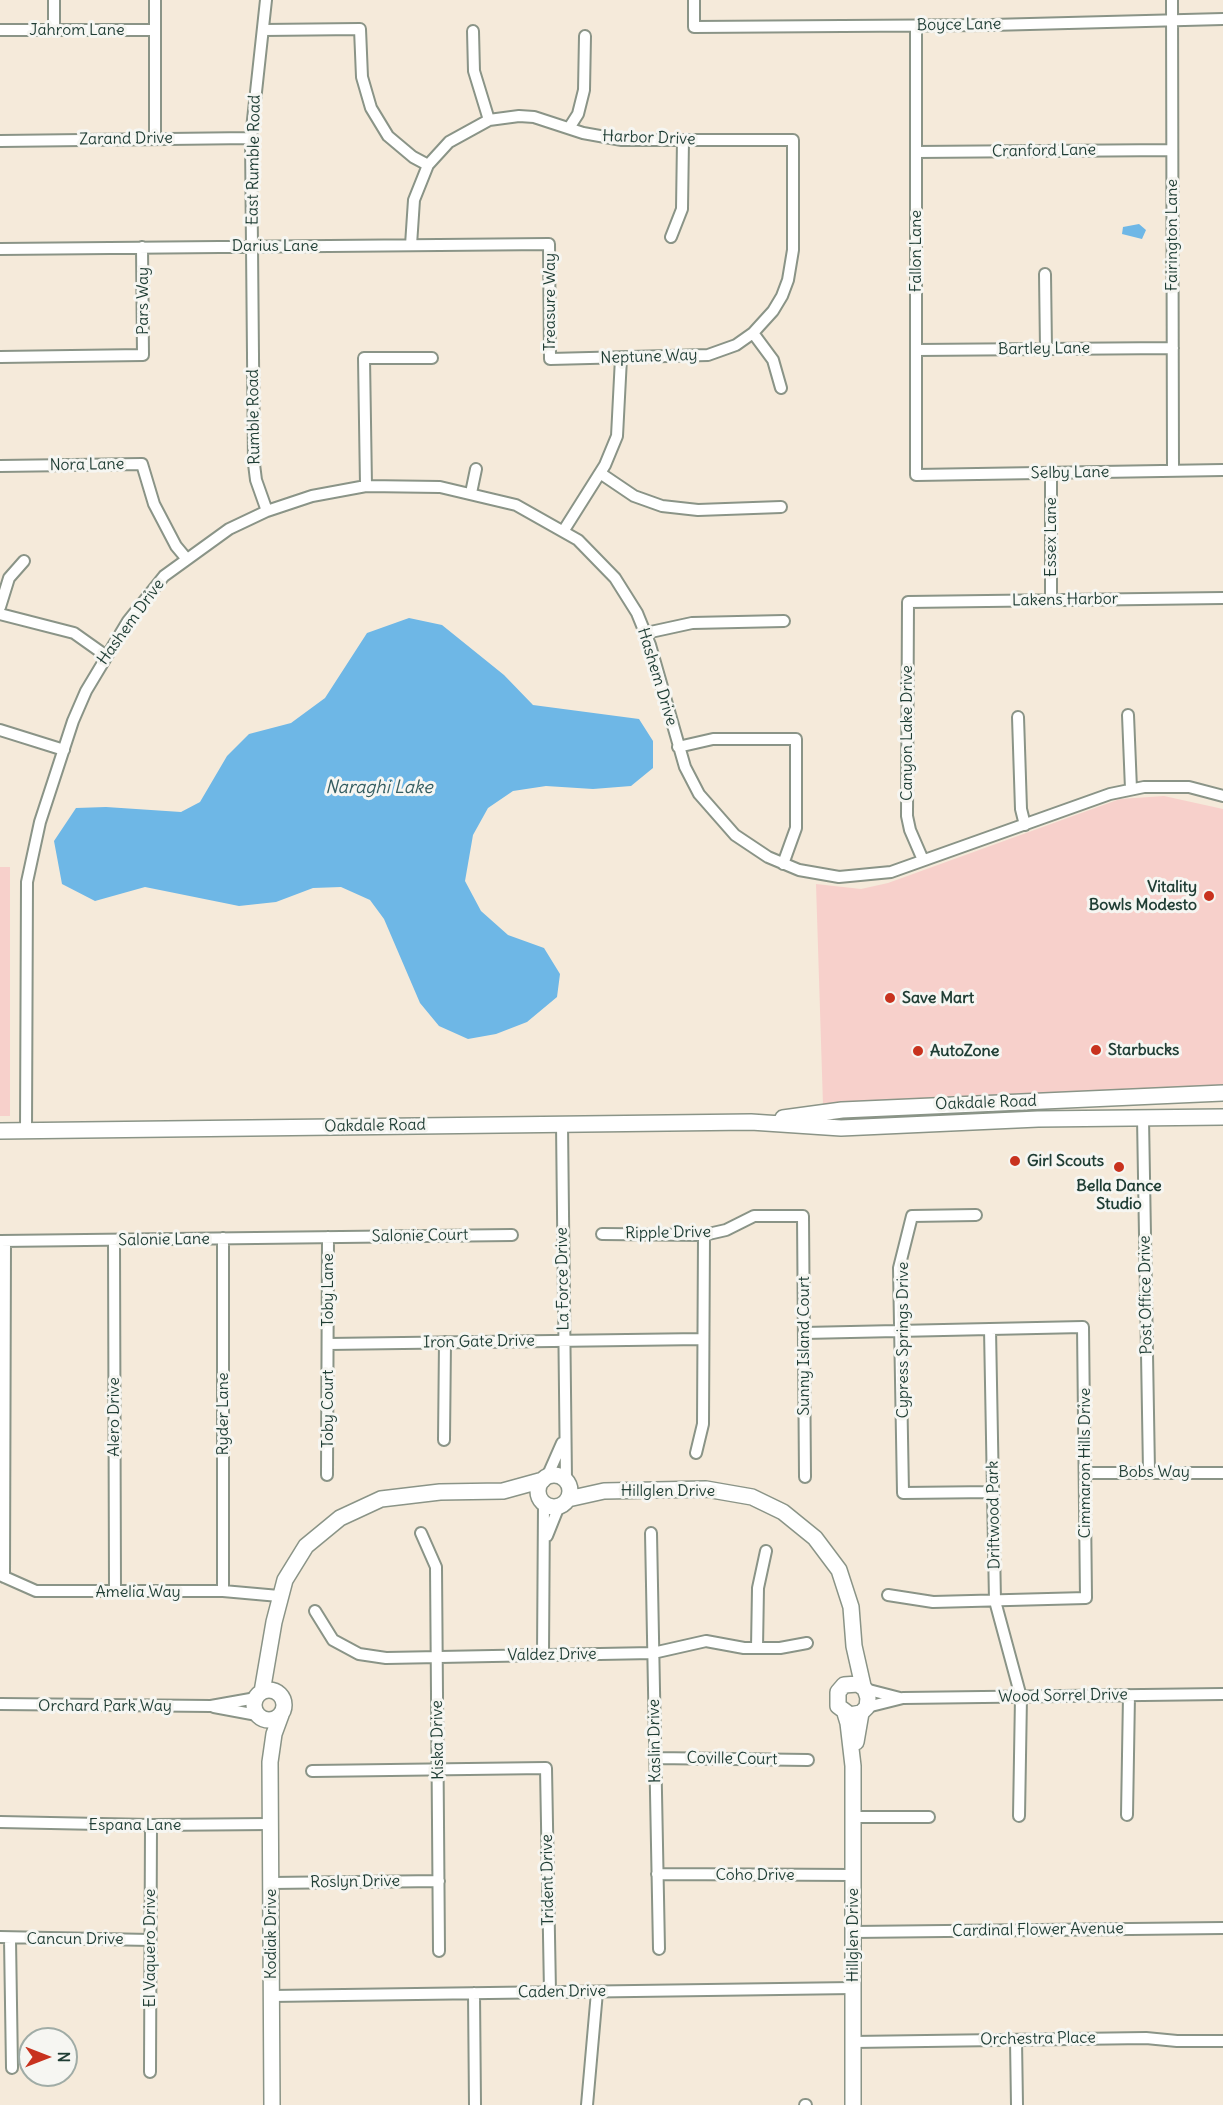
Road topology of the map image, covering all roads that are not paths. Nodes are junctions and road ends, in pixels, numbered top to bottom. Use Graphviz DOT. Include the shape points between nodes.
graph roads {
  1 [pos="54,0"];
  2 [pos="155,0"];
  3 [pos="266,0"];
  4 [pos="694,0"];
  5 [pos="1172,0"];
  6 [pos="1173,20"];
  7 [pos="1223,20"];
  8 [pos="916,26"];
  9 [pos="0,30"];
  10 [pos="54,30"];
  11 [pos="155,30"];
  12 [pos="263,30"];
  13 [pos="473,31"];
  14 [pos="585,36"];
  15 [pos="489,120"];
  16 [pos="569,128"];
  17 [pos="251,138"];
  18 [pos="155,139"];
  19 [pos="683,140"];
  20 [pos="793,140"];
  21 [pos="0,141"];
  22 [pos="1172,150"];
  23 [pos="916,152"];
  24 [pos="428,165"];
  25 [pos="671,237"];
  26 [pos="549,244"];
  27 [pos="411,245"];
  28 [pos="252,246"];
  29 [pos="142,247"];
  30 [pos="0,249"];
  31 [pos="1045,274"];
  32 [pos="753,333"];
  33 [pos="1173,348"];
  34 [pos="1046,349"];
  35 [pos="916,350"];
  36 [pos="0,357"];
  37 [pos="253,357"];
  38 [pos="432,358"];
  39 [pos="621,358"];
  40 [pos="550,359"];
  41 [pos="781,388"];
  42 [pos="0,466"];
  43 [pos="477,469"];
  44 [pos="1223,470"];
  45 [pos="1173,471"];
  46 [pos="600,473"];
  47 [pos="1051,473"];
  48 [pos="916,475"];
  49 [pos="366,486"];
  50 [pos="471,493"];
  51 [pos="781,507"];
  52 [pos="267,511"];
  53 [pos="564,530"];
  54 [pos="186,558"];
  55 [pos="24,561"];
  56 [pos="1223,598"];
  57 [pos="1052,600"];
  58 [pos="908,602"];
  59 [pos="0,607"];
  60 [pos="0,614"];
  61 [pos="784,621"];
  62 [pos="646,633"];
  63 [pos="105,655"];
  64 [pos="1128,715"];
  65 [pos="1018,717"];
  66 [pos="0,730"];
  67 [pos="678,747"];
  68 [pos="64,750"];
  69 [pos="1131,789"];
  70 [pos="1223,796"];
  71 [pos="1025,825"];
  72 [pos="923,860"];
  73 [pos="783,864"];
  74 [pos="1223,1093"];
  75 [pos="948,1105"];
  76 [pos="1223,1117"];
  77 [pos="1143,1118"];
  78 [pos="751,1122"];
  79 [pos="562,1124"];
  80 [pos="841,1128"];
  81 [pos="26,1130"];
  82 [pos="0,1131"];
  83 [pos="976,1215"];
  84 [pos="803,1216"];
  85 [pos="602,1234"];
  86 [pos="512,1235"];
  87 [pos="704,1235"];
  88 [pos="328,1237"];
  89 [pos="223,1238"];
  90 [pos="2,1241"];
  91 [pos="114,1241"];
  92 [pos="990,1329"];
  93 [pos="901,1331"];
  94 [pos="804,1333"];
  95 [pos="702,1339"];
  96 [pos="564,1341"];
  97 [pos="445,1342"];
  98 [pos="328,1344"];
  99 [pos="565,1434"];
  100 [pos="444,1440"];
  101 [pos="696,1454"];
  102 [pos="1149,1471"];
  103 [pos="1086,1473"];
  104 [pos="1223,1473"];
  105 [pos="327,1475"];
  106 [pos="805,1477"];
  107 [pos="545,1479"];
  108 [pos="567,1482"];
  109 [pos="503,1491"];
  110 [pos="604,1491"];
  111 [pos="993,1492"];
  112 [pos="543,1502"];
  113 [pos="563,1503"];
  114 [pos="421,1533"];
  115 [pos="651,1533"];
  116 [pos="545,1542"];
  117 [pos="766,1551"];
  118 [pos="2,1576"];
  119 [pos="223,1591"];
  120 [pos="115,1592"];
  121 [pos="888,1595"];
  122 [pos="279,1596"];
  123 [pos="995,1601"];
  124 [pos="315,1611"];
  125 [pos="271,1642"];
  126 [pos="807,1643"];
  127 [pos="854,1646"];
  128 [pos="758,1648"];
  129 [pos="653,1653"];
  130 [pos="543,1655"];
  131 [pos="437,1658"];
  132 [pos="844,1685"];
  133 [pos="864,1688"];
  134 [pos="279,1693"];
  135 [pos="1223,1694"];
  136 [pos="259,1695"];
  137 [pos="1128,1695"];
  138 [pos="1021,1697"];
  139 [pos="903,1698"];
  140 [pos="0,1704"];
  141 [pos="211,1706"];
  142 [pos="864,1710"];
  143 [pos="845,1713"];
  144 [pos="280,1715"];
  145 [pos="259,1717"];
  146 [pos="655,1758"];
  147 [pos="808,1760"];
  148 [pos="270,1762"];
  149 [pos="853,1766"];
  150 [pos="312,1771"];
  151 [pos="438,1771"];
  152 [pos="1127,1815"];
  153 [pos="1019,1816"];
  154 [pos="853,1817"];
  155 [pos="929,1817"];
  156 [pos="0,1822"];
  157 [pos="270,1824"];
  158 [pos="151,1825"];
  159 [pos="657,1874"];
  160 [pos="853,1875"];
  161 [pos="439,1881"];
  162 [pos="271,1882"];
  163 [pos="1223,1928"];
  164 [pos="853,1932"];
  165 [pos="5,1938"];
  166 [pos="150,1940"];
  167 [pos="659,1949"];
  168 [pos="440,1952"];
  169 [pos="853,1989"];
  170 [pos="550,1992"];
  171 [pos="597,1992"];
  172 [pos="474,1994"];
  173 [pos="271,1996"];
  174 [pos="1016,2040"];
  175 [pos="1223,2041"];
  176 [pos="853,2042"];
  177 [pos="12,2068"];
  178 [pos="150,2072"];
  179 [pos="272,2105"];
  180 [pos="475,2105"];
  181 [pos="587,2105"];
  182 [pos="853,2105"];
  183 [pos="1017,2105"];
  1 -- 10 [label="street"];
  2 -- 11 [label="street"];
  3 -- 12 [label="street, East Rumble Road"];
  4 -- 8 [label="street, Boyce Lane" via="694,27"];
  5 -- 6 [label="street, Fairington Lane"];
  6 -- 7 [label="street, Boyce Lane"];
  6 -- 8 [label="street, Boyce Lane"];
  6 -- 22 [label="street, Fairington Lane"];
  8 -- 23 [label="street, Fallon Lane"];
  9 -- 10 [label="street, Jahrom Lane"];
  10 -- 11 [label="street, Jahrom Lane"];
  11 -- 18 [label="street"];
  12 -- 17 [label="street, East Rumble Road"];
  12 -- 24 [label="street" via="360,29 362,77 371,108 394,142"];
  13 -- 15 [label="street" via="476,80"];
  14 -- 16 [label="street" via="584,90 578,114"];
  15 -- 16 [label="street, Harbor Drive" via="534,117"];
  15 -- 24 [label="street, Harbor Drive" via="449,142"];
  16 -- 19 [label="street, Harbor Drive" via="622,140"];
  17 -- 18 [label="street, Zarand Drive"];
  17 -- 28 [label="street, East Rumble Road"];
  18 -- 21 [label="street, Zarand Drive"];
  19 -- 20 [label="street, Harbor Drive"];
  19 -- 25 [label="street" via="682,208"];
  20 -- 32 [label="street, Neptune Way" via="790,273 774,311"];
  22 -- 23 [label="street, Cranford Lane"];
  22 -- 33 [label="street, Fairington Lane"];
  23 -- 35 [label="street, Fallon Lane"];
  24 -- 27 [label="street, Harbor Drive" via="414,200"];
  26 -- 27 [label="street, Darius Lane"];
  26 -- 40 [label="street, Treasure Way"];
  27 -- 28 [label="street, Darius Lane"];
  28 -- 29 [label="street, Darius Lane"];
  28 -- 37 [label="street, East Rumble Road"];
  29 -- 30 [label="street, Darius Lane"];
  29 -- 36 [label="street, Pars Way" via="143,355"];
  31 -- 34 [label="street"];
  32 -- 39 [label="street, Neptune Way" via="736,345 708,355"];
  32 -- 41 [label="street" via="773,360"];
  33 -- 34 [label="street, Bartley Lane"];
  33 -- 45 [label="street, Fairington Lane"];
  34 -- 35 [label="street, Bartley Lane"];
  35 -- 48 [label="street, Fallon Lane"];
  37 -- 52 [label="street, Rumble Road" via="254,464"];
  38 -- 49 [label="street" via="364,358"];
  39 -- 40 [label="street, Neptune Way"];
  39 -- 46 [label="street" via="617,436"];
  42 -- 54 [label="street, Nora Lane" via="142,464 154,504"];
  43 -- 50 [label="street"];
  44 -- 45 [label="street, Selby Lane"];
  45 -- 47 [label="street, Selby Lane"];
  46 -- 51 [label="street" via="634,496 662,506 698,510"];
  46 -- 53 [label="street"];
  47 -- 48 [label="street, Selby Lane"];
  47 -- 57 [label="street, Essex Lane"];
  49 -- 50 [label="street, Hashem Drive" via="417,486"];
  49 -- 52 [label="street, Hashem Drive" via="312,496"];
  50 -- 53 [label="street, Hashem Drive" via="516,505"];
  52 -- 54 [label="street, Hashem Drive" via="229,529"];
  53 -- 62 [label="street, Hashem Drive" via="615,578"];
  54 -- 63 [label="street, Hashem Drive" via="164,576"];
  55 -- 59 [label="street" via="9,578"];
  56 -- 57 [label="street, Lakens Harbor"];
  57 -- 58 [label="street, Lakens Harbor"];
  58 -- 72 [label="street, Canyon Lake Drive" via="907,816"];
  60 -- 63 [label="street" via="74,633"];
  61 -- 62 [label="street" via="692,623"];
  62 -- 67 [label="street, Hashem Drive"];
  63 -- 68 [label="street, Hashem Drive" via="86,691"];
  64 -- 69 [label="street"];
  65 -- 71 [label="street"];
  66 -- 68 [label="street"];
  67 -- 73 [label="street, Hashem Drive" via="690,780 723,825"];
  67 -- 73 [label="street" via="713,739 796,739 796,828"];
  68 -- 81 [label="street, Hashem Drive" via="40,822 27,882"];
  69 -- 70 [label="street, Hashem Drive" via="1177,786"];
  69 -- 71 [label="street, Hashem Drive"];
  71 -- 72 [label="street, Hashem Drive"];
  72 -- 73 [label="street, Hashem Drive" via="891,872 857,877 817,874"];
  74 -- 75 [label="street, Oakdale Road"];
  75 -- 78 [label="street, Oakdale Road" via="842,1110"];
  75 -- 80 [label="street" via="928,1116 876,1119"];
  76 -- 77 [label="street, Oakdale Road"];
  77 -- 80 [label="street, Oakdale Road"];
  77 -- 102 [label="street, Post Office Drive"];
  78 -- 79 [label="street, Oakdale Road"];
  78 -- 80 [label="street, Oakdale Road"];
  79 -- 81 [label="street, Oakdale Road"];
  79 -- 96 [label="street, La Force Drive"];
  81 -- 82 [label="street, Oakdale Road"];
  83 -- 93 [label="street, Cypress Springs Drive" via="912,1216 899,1268"];
  84 -- 87 [label="street, Ripple Drive" via="754,1216 726,1230"];
  84 -- 94 [label="street, Sunny Island Court"];
  85 -- 87 [label="street, Ripple Drive"];
  86 -- 88 [label="street, Salonie Court"];
  87 -- 95 [label="street"];
  88 -- 89 [label="street, Salonie Lane"];
  88 -- 98 [label="street, Toby Lane"];
  89 -- 91 [label="street, Salonie Lane"];
  89 -- 119 [label="street, Ryder Lane"];
  90 -- 91 [label="street, Salonie Lane"];
  90 -- 118 [label="street"];
  91 -- 120 [label="street, Alero Drive"];
  92 -- 93 [label="street"];
  92 -- 103 [label="street, Cimmaron Hills Drive" via="1083,1328"];
  92 -- 111 [label="street, Driftwood Park"];
  93 -- 94 [label="street"];
  93 -- 111 [label="street, Cypress Springs Drive" via="903,1493"];
  94 -- 106 [label="street, Sunny Island Court"];
  95 -- 96 [label="street, Iron Gate Drive"];
  95 -- 101 [label="street" via="703,1424"];
  96 -- 97 [label="street, Iron Gate Drive"];
  96 -- 99 [label="street, La Force Drive"];
  97 -- 98 [label="street, Iron Gate Drive"];
  97 -- 100 [label="street"];
  98 -- 105 [label="street, Toby Court"];
  99 -- 107 [label="street, La Force Drive" via="555,1465"];
  99 -- 108 [label="street, La Force Drive"];
  102 -- 103 [label="street, Bobs Way"];
  102 -- 104 [label="street, Bobs Way"];
  103 -- 123 [label="street, Cimmaron Hills Drive" via="1086,1598"];
  107 -- 108 [label="street" via="557,1476"];
  107 -- 109 [label="street"];
  107 -- 112 [label="street, La Force Drive" via="539,1488"];
  108 -- 110 [label="street, Hillglen Drive"];
  108 -- 113 [label="street, La Force Drive" via="570,1491"];
  109 -- 112 [label="street"];
  109 -- 122 [label="street" via="411,1494 360,1507 306,1546"];
  110 -- 113 [label="street, Hillglen Drive"];
  110 -- 127 [label="street, Hillglen Drive" via="721,1490 752,1497 783,1512 815,1538 838,1570 851,1607"];
  111 -- 123 [label="street, Driftwood Park"];
  112 -- 113 [label="street" via="551,1507"];
  112 -- 116 [label="street, La Force Drive"];
  113 -- 116 [label="street, La Force Drive"];
  114 -- 131 [label="street, Kiska Drive" via="436,1567"];
  115 -- 129 [label="street, Kaslin Drive"];
  116 -- 130 [label="street, La Force Drive"];
  117 -- 128 [label="street" via="758,1588"];
  118 -- 120 [label="street, Amelia Way" via="36,1591"];
  119 -- 120 [label="street, Amelia Way"];
  119 -- 122 [label="street, Amelia Way"];
  121 -- 123 [label="street" via="933,1602"];
  122 -- 125 [label="street"];
  123 -- 138 [label="street, Driftwood Park"];
  124 -- 131 [label="street, Valdez Drive" via="333,1640 359,1654"];
  125 -- 134 [label="street"];
  125 -- 136 [label="street"];
  126 -- 128 [label="street, Valdez Drive"];
  127 -- 132 [label="street, Hillglen Drive"];
  127 -- 133 [label="street, Hillglen Drive"];
  128 -- 129 [label="street, Valdez Drive" via="706,1641"];
  129 -- 130 [label="street, Valdez Drive"];
  129 -- 146 [label="street, Kaslin Drive"];
  130 -- 131 [label="street, Valdez Drive"];
  131 -- 151 [label="street, Kiska Drive"];
  132 -- 133 [label="street" via="854,1683"];
  132 -- 143 [label="street, Hillglen Drive" via="837,1701"];
  133 -- 139 [label="street, Wood Sorrel Drive"];
  133 -- 142 [label="street, Hillglen Drive" via="868,1698"];
  134 -- 136 [label="street" via="270,1690"];
  134 -- 144 [label="street" via="284,1706"];
  135 -- 137 [label="street, Wood Sorrel Drive"];
  136 -- 141 [label="street, Orchard Park Way"];
  136 -- 145 [label="street" via="254,1706"];
  137 -- 138 [label="street, Wood Sorrel Drive"];
  137 -- 152 [label="street"];
  138 -- 139 [label="street, Wood Sorrel Drive"];
  138 -- 153 [label="street, Driftwood Park"];
  139 -- 142 [label="street, Wood Sorrel Drive"];
  140 -- 141 [label="street, Orchard Park Way"];
  141 -- 145 [label="street, Orchard Park Way"];
  142 -- 143 [label="street"];
  142 -- 149 [label="street, Hillglen Drive"];
  143 -- 149 [label="street, Hillglen Drive"];
  144 -- 145 [label="street" via="272,1720"];
  144 -- 148 [label="street, Kodiak Drive"];
  145 -- 148 [label="street, Kodiak Drive"];
  146 -- 147 [label="street, Coville Court"];
  146 -- 159 [label="street, Kaslin Drive"];
  148 -- 157 [label="street, Kodiak Drive"];
  149 -- 154 [label="street, Hillglen Drive"];
  150 -- 151 [label="street"];
  151 -- 161 [label="street, Kiska Drive"];
  151 -- 170 [label="street, Trident Drive" via="546,1768"];
  154 -- 155 [label="street"];
  154 -- 160 [label="street, Hillglen Drive"];
  156 -- 158 [label="street, Espana Lane"];
  157 -- 158 [label="street, Espana Lane"];
  157 -- 162 [label="street, Kodiak Drive"];
  158 -- 166 [label="street, El Vaquero Drive"];
  159 -- 160 [label="street, Coho Drive"];
  159 -- 167 [label="street, Kaslin Drive"];
  160 -- 164 [label="street, Hillglen Drive"];
  161 -- 162 [label="street, Roslyn Drive"];
  161 -- 168 [label="street, Kiska Drive"];
  162 -- 173 [label="street, Kodiak Drive"];
  163 -- 164 [label="street, Cardinal Flower Avenue"];
  164 -- 169 [label="street, Hillglen Drive"];
  165 -- 166 [label="street, Cancun Drive"];
  165 -- 177 [label="street"];
  166 -- 178 [label="street, El Vaquero Drive"];
  169 -- 171 [label="street, Caden Drive"];
  169 -- 176 [label="street, Hillglen Drive"];
  170 -- 171 [label="street, Caden Drive"];
  170 -- 172 [label="street, Caden Drive"];
  171 -- 181 [label="street"];
  172 -- 173 [label="street, Caden Drive"];
  172 -- 180 [label="street"];
  173 -- 179 [label="street, Kodiak Drive"];
  174 -- 175 [label="street, Orchestra Place"];
  174 -- 176 [label="street, Orchestra Place"];
  174 -- 183 [label="street"];
  176 -- 182 [label="street, Hillglen Drive"];
}
